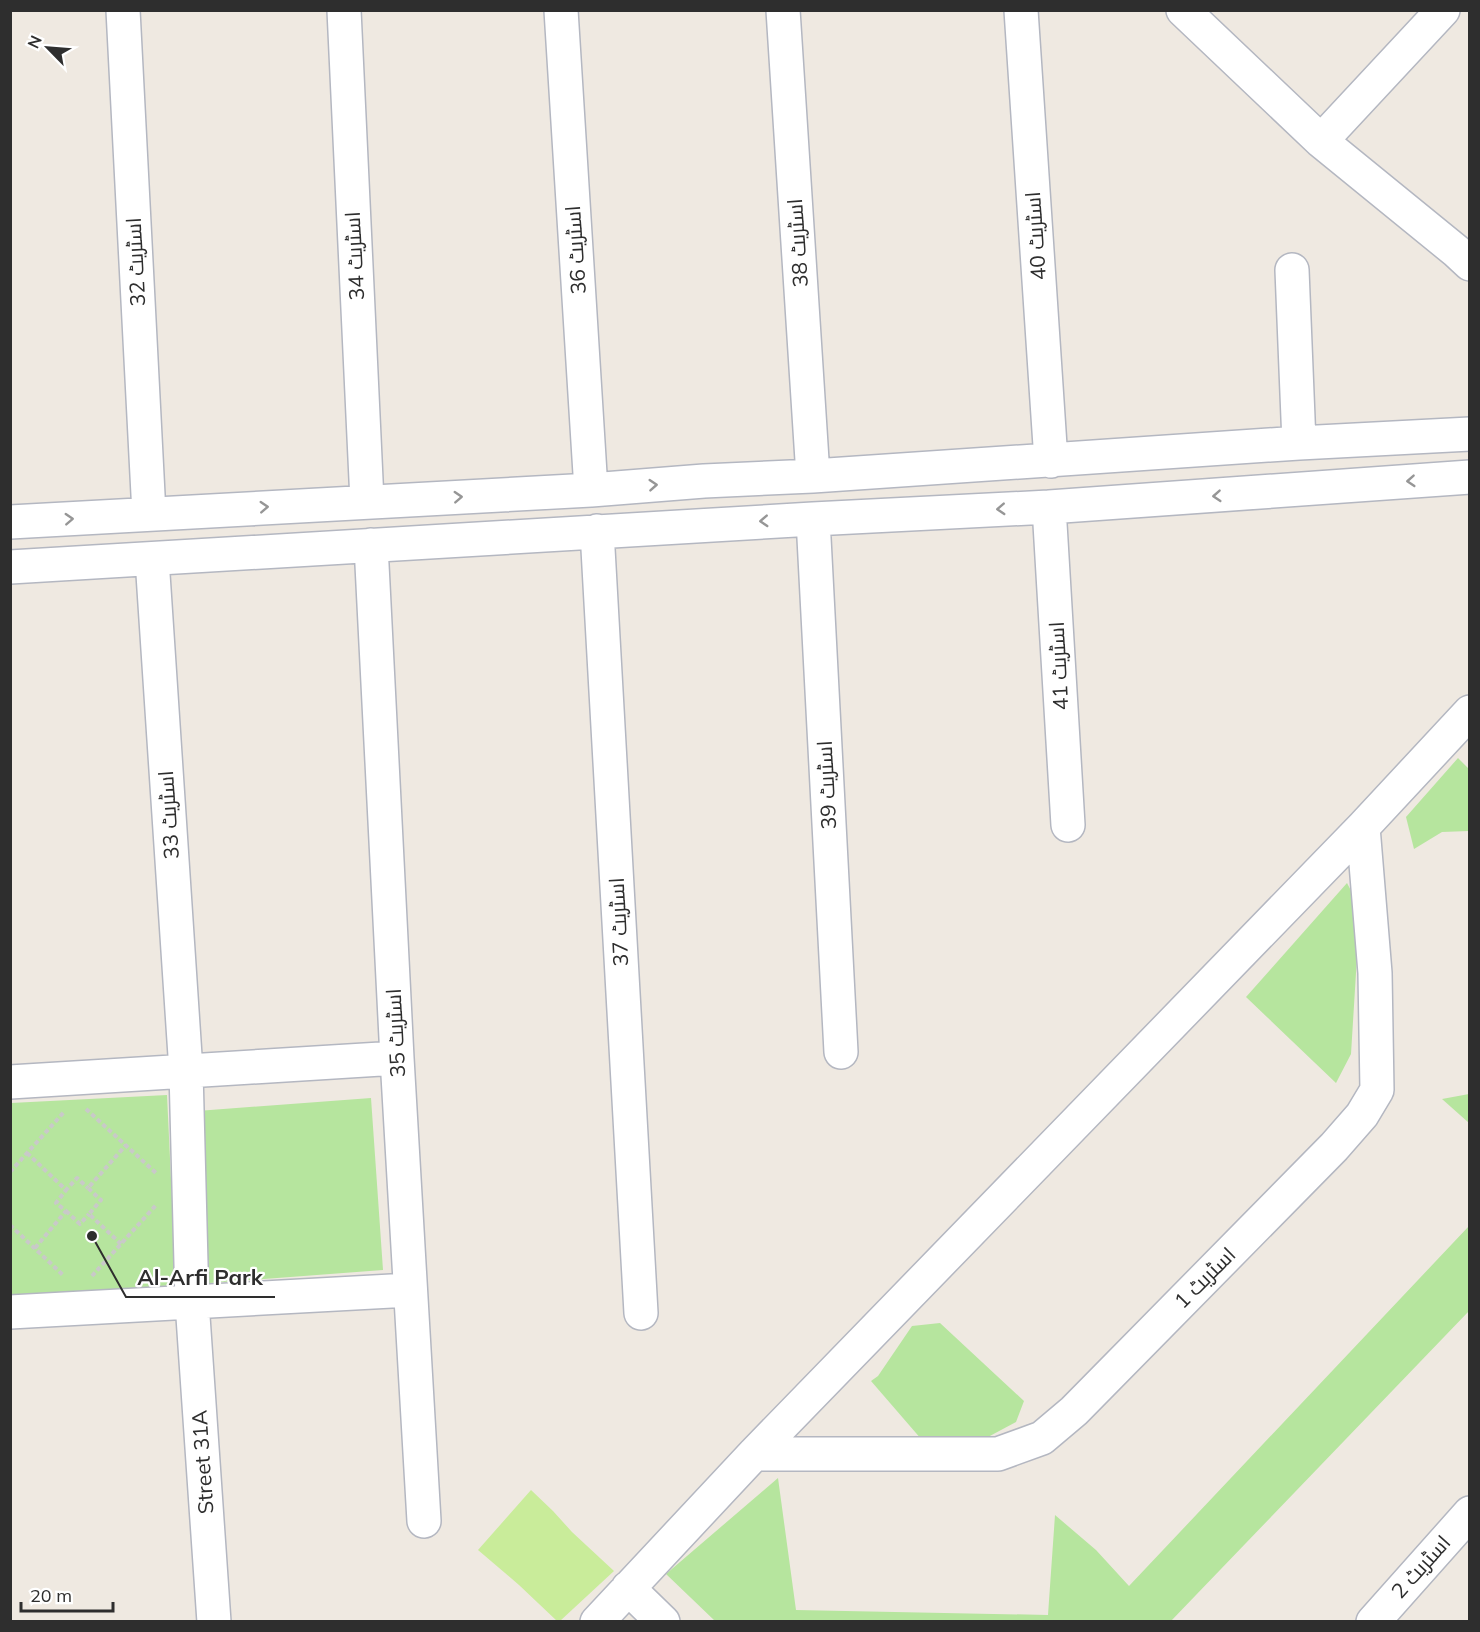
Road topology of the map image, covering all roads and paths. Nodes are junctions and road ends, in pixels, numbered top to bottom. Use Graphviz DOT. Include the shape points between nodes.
graph roads {
  1 [pos="123,10"];
  2 [pos="344,10"];
  3 [pos="561,10"];
  4 [pos="783,10"];
  5 [pos="1021,10"];
  6 [pos="1183,10"];
  7 [pos="1443,10"];
  8 [pos="1321,141"];
  9 [pos="1465,250"];
  10 [pos="1292,270"];
  11 [pos="1470,434"];
  12 [pos="1299,443"];
  13 [pos="1051,461"];
  14 [pos="813,476"];
  15 [pos="1470,477"];
  16 [pos="704,481"];
  17 [pos="591,490"];
  18 [pos="367,501"];
  19 [pos="1049,507"];
  20 [pos="149,514"];
  21 [pos="813,519"];
  22 [pos="10,522"];
  23 [pos="704,525"];
  24 [pos="597,531"];
  25 [pos="371,544"];
  26 [pos="152,559"];
  27 [pos="10,567"];
  28 [pos="1465,726"];
  29 [pos="1068,825"];
  30 [pos="1363,827"];
  31 [pos="842,1052"];
  32 [pos="397,1058"];
  33 [pos="186,1071"];
  34 [pos="10,1082"];
  35 [pos="68,1107"];
  36 [pos="84,1107"];
  37 [pos="126,1145"];
  38 [pos="27,1153"];
  39 [pos="10,1172"];
  40 [pos="164,1180"];
  41 [pos="88,1188"];
  42 [pos="66,1190"];
  43 [pos="157,1203"];
  44 [pos="66,1212"];
  45 [pos="89,1214"];
  46 [pos="10,1225"];
  47 [pos="121,1244"];
  48 [pos="35,1248"];
  49 [pos="86,1283"];
  50 [pos="71,1284"];
  51 [pos="410,1290"];
  52 [pos="192,1302"];
  53 [pos="10,1312"];
  54 [pos="641,1313"];
  55 [pos="754,1454"];
  56 [pos="1470,1513"];
  57 [pos="424,1521"];
  58 [pos="628,1588"];
  59 [pos="602,1620"];
  60 [pos="214,1622"];
  61 [pos="663,1622"];
  62 [pos="1373,1622"];
  1 -- 20 [label="street, اسٹریٹ 32"];
  2 -- 18 [label="street, اسٹریٹ 34"];
  3 -- 17 [label="street, اسٹریٹ 36"];
  4 -- 14 [label="street, اسٹریٹ 38"];
  5 -- 13 [label="street, اسٹریٹ 40"];
  6 -- 8 [label="street"];
  7 -- 8 [label="street"];
  8 -- 9 [label="street"];
  10 -- 12 [label="street"];
  11 -- 12 [label="street"];
  12 -- 13 [label="street"];
  13 -- 14 [label="street"];
  14 -- 16 [label="street"];
  15 -- 19 [label="street, one-way"];
  17 -- 16 [label="street, one-way"];
  16 -- 23 [label="street"];
  18 -- 17 [label="street, one-way"];
  20 -- 18 [label="street, one-way"];
  19 -- 21 [label="street, one-way"];
  19 -- 29 [label="street, اسٹریٹ 41"];
  22 -- 20 [label="street, one-way"];
  21 -- 23 [label="street, one-way"];
  21 -- 31 [label="street, اسٹریٹ 39"];
  23 -- 24 [label="street"];
  24 -- 25 [label="street"];
  24 -- 54 [label="street, اسٹریٹ 37"];
  25 -- 26 [label="street"];
  25 -- 32 [label="street, اسٹریٹ 35"];
  26 -- 27 [label="street"];
  26 -- 33 [label="street, اسٹریٹ 33"];
  28 -- 30 [label="street"];
  30 -- 55 [label="street"];
  30 -- 55 [label="street, اسٹریٹ 1" via="1375,973 1377,1090 1362,1115 1334,1147 1074,1411 1042,1438 998,1454"];
  32 -- 33 [label="street"];
  32 -- 51 [label="street, اسٹریٹ 35"];
  33 -- 34 [label="street"];
  33 -- 52 [label="street, اسٹریٹ 33"];
  35 -- 38 [label="path"];
  36 -- 37 [label="path"];
  37 -- 40 [label="path"];
  37 -- 41 [label="path"];
  38 -- 39 [label="path"];
  38 -- 42 [label="path"];
  41 -- 42 [label="path" via="77,1178"];
  41 -- 45 [label="path" via="101,1200"];
  42 -- 44 [label="path" via="56,1203"];
  43 -- 47 [label="path"];
  44 -- 45 [label="path" via="80,1224"];
  44 -- 48 [label="path"];
  45 -- 47 [label="path"];
  46 -- 48 [label="path"];
  47 -- 49 [label="path"];
  48 -- 50 [label="path"];
  51 -- 52 [label="street"];
  51 -- 57 [label="street, اسٹریٹ 35"];
  52 -- 53 [label="street"];
  52 -- 60 [label="street, Street 31A"];
  55 -- 58 [label="street"];
  56 -- 62 [label="street, اسٹریٹ 2"];
  58 -- 59 [label="street"];
  58 -- 61 [label="street"];
}
